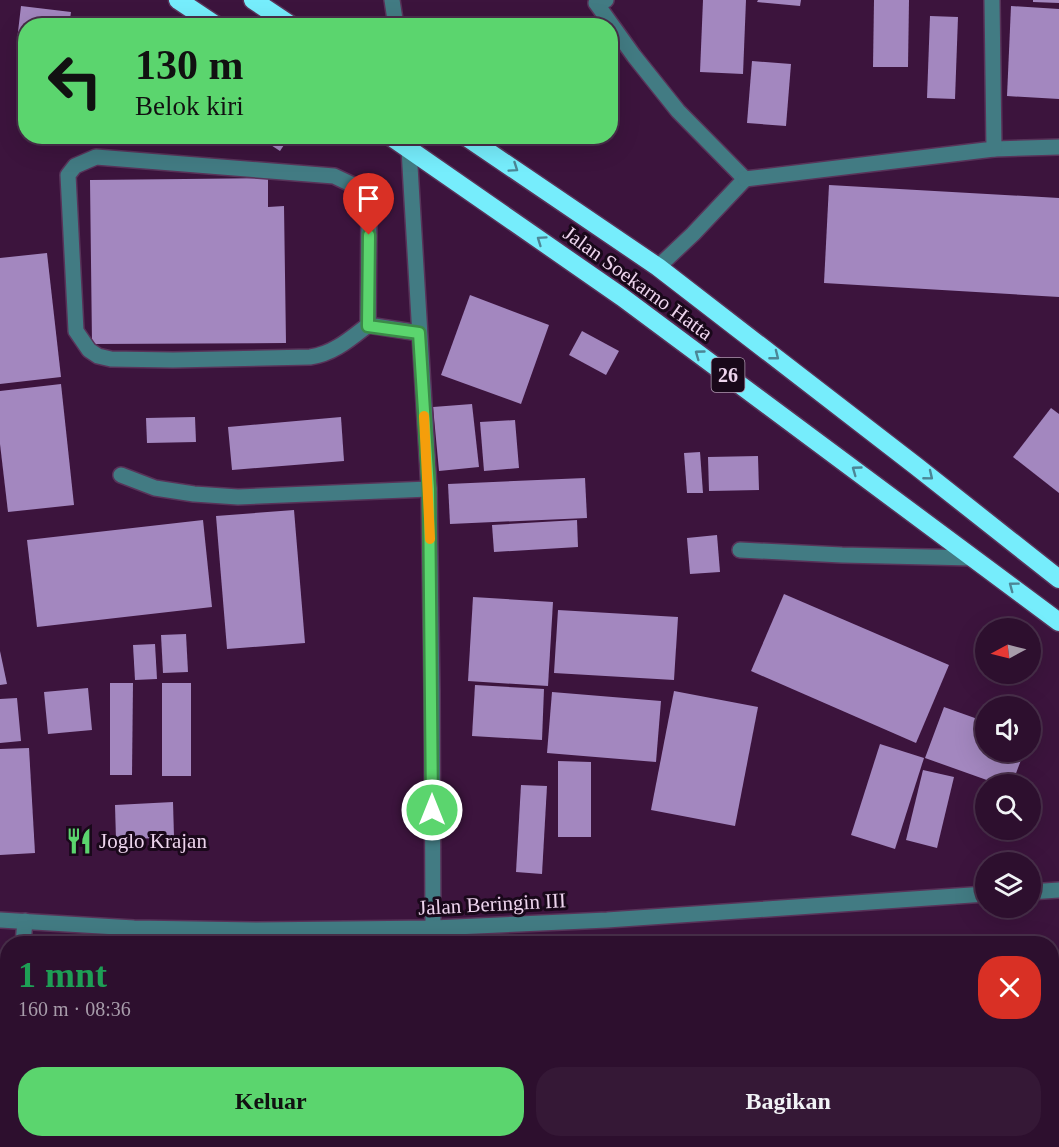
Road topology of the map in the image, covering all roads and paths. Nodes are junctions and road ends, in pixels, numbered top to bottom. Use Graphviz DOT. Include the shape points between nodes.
graph roads {
  1 [pos="178,0"];
  2 [pos="253,0"];
  3 [pos="392,0"];
  4 [pos="992,0"];
  5 [pos="598,1"];
  6 [pos="205,18"];
  7 [pos="280,18"];
  8 [pos="395,18"];
  9 [pos="609,18"];
  10 [pos="618,32"];
  11 [pos="402,144"];
  12 [pos="477,144"];
  13 [pos="1059,147"];
  14 [pos="409,149"];
  15 [pos="994,149"];
  16 [pos="745,179"];
  17 [pos="658,267"];
  18 [pos="368,326"];
  19 [pos="419,333"];
  20 [pos="121,475"];
  21 [pos="429,489"];
  22 [pos="740,550"];
  23 [pos="973,558"];
  24 [pos="1057,572"];
  25 [pos="1059,622"];
  26 [pos="1059,890"];
  27 [pos="1041,891"];
  28 [pos="975,895"];
  29 [pos="0,920"];
  30 [pos="25,921"];
  31 [pos="433,928"];
  32 [pos="24,936"];
  1 -- 6 [label="highway"];
  2 -- 7 [label="highway"];
  3 -- 8 [label="street"];
  4 -- 15 [label="street"];
  5 -- 9 [label="street"];
  10 -- 16 [label="street" via="678,111"];
  11 -- 14 [label="highway, Jalan Soekarno Hatta / 26"];
  12 -- 17 [label="highway, Jalan Soekarno Hatta / 26, one-way"];
  13 -- 15 [label="street"];
  14 -- 19 [label="street"];
  23 -- 14 [label="highway, Jalan Soekarno Hatta / 26, one-way" via="622,297"];
  15 -- 16 [label="street"];
  16 -- 17 [label="street"];
  17 -- 24 [label="highway, Jalan Soekarno Hatta / 26, one-way"];
  18 -- 18 [label="street" via="342,345 310,357 130,360 98,356 83,344 76,331 68,175 71,169 96,157 345,180 361,194 369,213"];
  18 -- 19 [label="street"];
  19 -- 21 [label="street"];
  20 -- 21 [label="street" via="155,488 238,497"];
  21 -- 31 [label="street"];
  22 -- 23 [label="street"];
  25 -- 23 [label="highway, Jalan Soekarno Hatta / 26, one-way"];
  26 -- 27 [label="street"];
  28 -- 31 [label="street, Jalan Beringin III"];
  29 -- 30 [label="street, Jalan Beringin III"];
  30 -- 31 [label="street, Jalan Beringin III" via="134,928"];
  30 -- 32 [label="street"];
}
